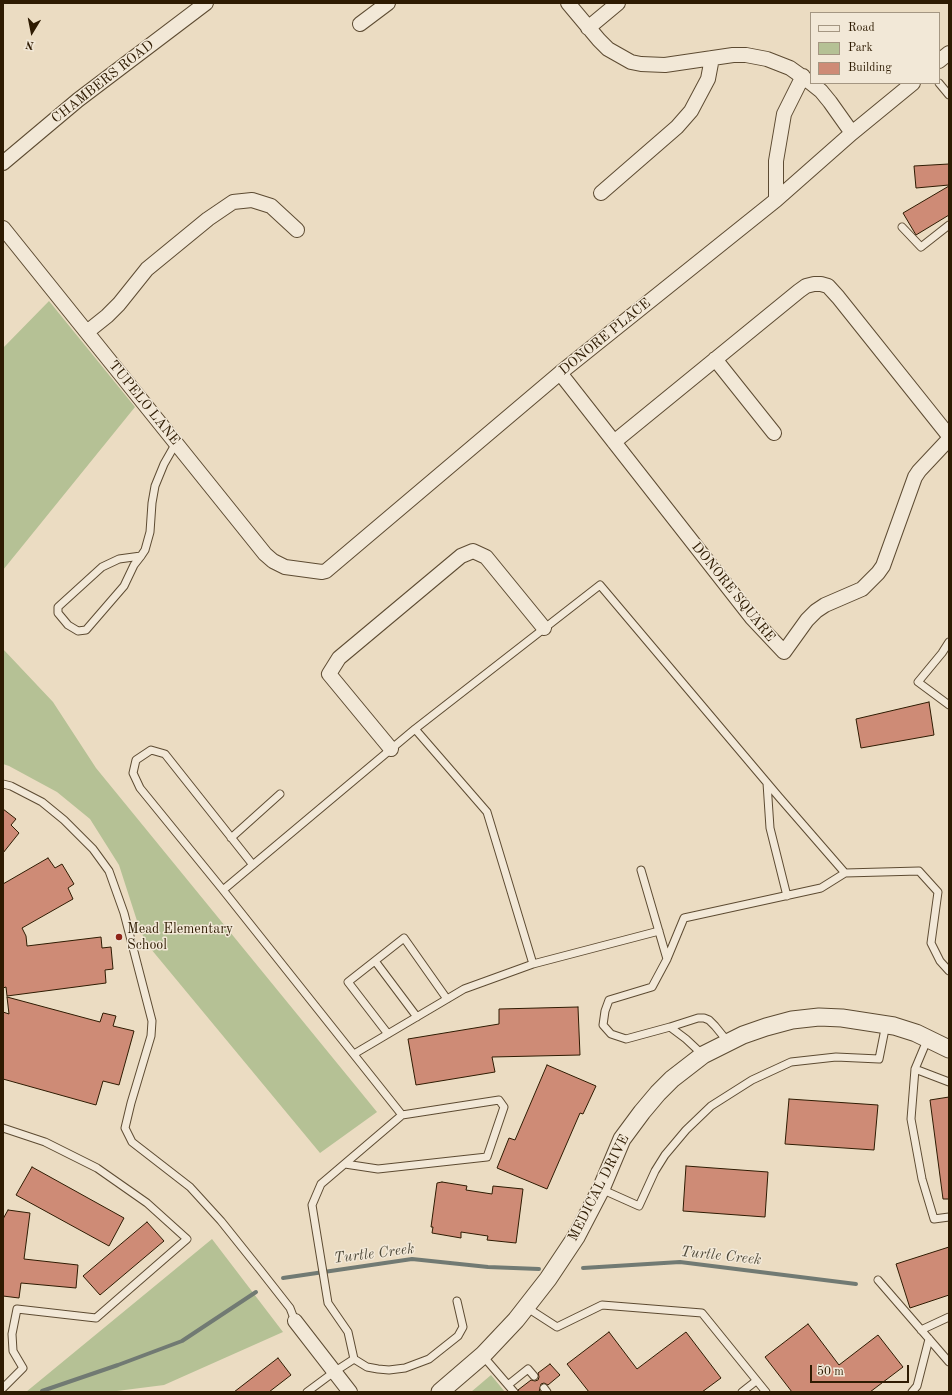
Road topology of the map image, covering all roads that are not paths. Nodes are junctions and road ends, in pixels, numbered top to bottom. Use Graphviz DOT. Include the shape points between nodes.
graph roads {
  1 [pos="206,3"];
  2 [pos="388,3"];
  3 [pos="568,3"];
  4 [pos="618,3"];
  5 [pos="360,24"];
  6 [pos="588,28"];
  7 [pos="949,53"];
  8 [pos="712,58"];
  9 [pos="940,60"];
  10 [pos="808,80"];
  11 [pos="812,84"];
  12 [pos="912,84"];
  13 [pos="940,84"];
  14 [pos="949,95"];
  15 [pos="852,133"];
  16 [pos="3,163"];
  17 [pos="601,193"];
  18 [pos="776,200"];
  19 [pos="949,225"];
  20 [pos="902,227"];
  21 [pos="3,228"];
  22 [pos="297,230"];
  23 [pos="87,332"];
  24 [pos="715,359"];
  25 [pos="560,373"];
  26 [pos="774,433"];
  27 [pos="949,437"];
  28 [pos="614,442"];
  29 [pos="176,443"];
  30 [pos="141,556"];
  31 [pos="292,568"];
  32 [pos="544,628"];
  33 [pos="949,642"];
  34 [pos="949,705"];
  35 [pos="415,729"];
  36 [pos="391,749"];
  37 [pos="767,783"];
  38 [pos="3,784"];
  39 [pos="280,794"];
  40 [pos="231,838"];
  41 [pos="253,865"];
  42 [pos="641,870"];
  43 [pos="845,873"];
  44 [pos="223,890"];
  45 [pos="787,896"];
  46 [pos="659,931"];
  47 [pos="667,959"];
  48 [pos="375,961"];
  49 [pos="533,964"];
  50 [pos="949,971"];
  51 [pos="447,999"];
  52 [pos="417,1017"];
  53 [pos="886,1024"];
  54 [pos="670,1026"];
  55 [pos="388,1034"];
  56 [pos="928,1038"];
  57 [pos="728,1042"];
  58 [pos="949,1049"];
  59 [pos="354,1054"];
  60 [pos="702,1055"];
  61 [pos="915,1069"];
  62 [pos="949,1082"];
  63 [pos="402,1115"];
  64 [pos="3,1128"];
  65 [pos="345,1164"];
  66 [pos="600,1188"];
  67 [pos="949,1217"];
  68 [pos="878,1280"];
  69 [pos="457,1301"];
  70 [pos="526,1306"];
  71 [pos="949,1317"];
  72 [pos="295,1321"];
  73 [pos="921,1330"];
  74 [pos="929,1339"];
  75 [pos="483,1355"];
  76 [pos="354,1359"];
  77 [pos="949,1362"];
  78 [pos="334,1372"];
  79 [pos="534,1376"];
  80 [pos="756,1381"];
  81 [pos="508,1385"];
  82 [pos="3,1387"];
  83 [pos="307,1392"];
  84 [pos="350,1392"];
  85 [pos="440,1392"];
  86 [pos="514,1392"];
  87 [pos="742,1392"];
  88 [pos="766,1392"];
  89 [pos="912,1392"];
  1 -- 16 [label="street, CHAMBERS ROAD" via="78,100"];
  2 -- 5 [label="street"];
  3 -- 6 [label="street"];
  4 -- 6 [label="street"];
  6 -- 8 [label="street" via="608,49 631,62 665,64"];
  7 -- 9 [label="street"];
  8 -- 10 [label="street" via="733,55 767,59 790,68"];
  8 -- 17 [label="street" via="708,79 691,111"];
  10 -- 18 [label="street" via="784,114 776,161"];
  11 -- 15 [label="street" via="830,102"];
  12 -- 15 [label="street, DONORE PLACE"];
  13 -- 14 [label="lane"];
  15 -- 18 [label="street, DONORE PLACE"];
  18 -- 25 [label="street, DONORE PLACE"];
  19 -- 20 [label="lane" via="921,247"];
  21 -- 23 [label="street, TUPELO LANE"];
  22 -- 23 [label="street" via="271,206 252,200 233,202 147,269 119,304"];
  23 -- 29 [label="street, TUPELO LANE"];
  24 -- 26 [label="street"];
  24 -- 27 [label="street, DONORE SQUARE" via="806,286 828,286"];
  24 -- 28 [label="street, DONORE SQUARE"];
  25 -- 28 [label="street, DONORE SQUARE"];
  25 -- 31 [label="street, DONORE PLACE" via="326,571"];
  27 -- 28 [label="street, DONORE SQUARE" via="915,478 883,566 878,573 862,589 825,604 816,611 784,652 752,618"];
  29 -- 30 [label="lane" via="155,486 149,540"];
  29 -- 31 [label="street, TUPELO LANE" via="265,554 273,561"];
  30 -- 30 [label="lane" via="124,586 86,630 78,632 58,613 58,607 102,567 119,559"];
  32 -- 35 [label="lane"];
  32 -- 36 [label="street" via="486,557 473,550 460,556 339,658 329,674"];
  32 -- 37 [label="lane" via="600,584"];
  33 -- 34 [label="lane" via="918,682"];
  35 -- 36 [label="lane"];
  35 -- 49 [label="lane" via="487,812"];
  36 -- 41 [label="lane"];
  37 -- 43 [label="lane"];
  37 -- 45 [label="lane" via="770,828"];
  38 -- 72 [label="lane" via="42,802 64,820 93,849 109,871 124,913 152,1021 151,1036 125,1128 132,1142 190,1187 221,1221 290,1308"];
  39 -- 40 [label="lane"];
  40 -- 41 [label="lane"];
  40 -- 44 [label="lane" via="165,754 151,750 136,760 133,773 140,788"];
  41 -- 44 [label="lane"];
  42 -- 46 [label="lane"];
  43 -- 45 [label="lane" via="821,888"];
  43 -- 50 [label="lane" via="919,871 938,892 931,943 940,961"];
  44 -- 59 [label="lane"];
  45 -- 47 [label="lane" via="684,918"];
  46 -- 47 [label="lane"];
  46 -- 49 [label="lane"];
  47 -- 54 [label="lane" via="652,987 609,1000 603,1025 611,1034 626,1039"];
  48 -- 51 [label="lane" via="404,938"];
  48 -- 52 [label="lane"];
  48 -- 55 [label="lane" via="348,982"];
  49 -- 51 [label="lane" via="464,989"];
  51 -- 52 [label="lane"];
  52 -- 55 [label="lane"];
  53 -- 56 [label="street, MEDICAL DRIVE"];
  53 -- 57 [label="street, MEDICAL DRIVE" via="819,1017 766,1027"];
  53 -- 66 [label="lane" via="879,1060 836,1057 791,1062 752,1080 711,1106 665,1155 639,1206"];
  54 -- 57 [label="lane" via="704,1018 715,1026"];
  54 -- 60 [label="lane"];
  55 -- 59 [label="lane"];
  56 -- 58 [label="street, MEDICAL DRIVE"];
  56 -- 61 [label="lane"];
  57 -- 60 [label="street, MEDICAL DRIVE"];
  59 -- 63 [label="lane"];
  60 -- 66 [label="street, MEDICAL DRIVE" via="672,1079 642,1112 622,1140"];
  61 -- 62 [label="lane"];
  61 -- 67 [label="lane" via="910,1119 922,1179 934,1219"];
  63 -- 65 [label="lane"];
  63 -- 65 [label="lane" via="499,1100 504,1107 488,1157 378,1169"];
  64 -- 82 [label="lane" via="45,1142 97,1168 147,1203 186,1240 96,1318 17,1309 12,1334 13,1351 23,1368"];
  65 -- 76 [label="lane" via="321,1184 312,1206 328,1303 348,1332"];
  66 -- 70 [label="street, MEDICAL DRIVE" via="576,1237 548,1280"];
  68 -- 73 [label="lane"];
  69 -- 76 [label="lane" via="463,1327 458,1336 429,1359 405,1368 389,1370 367,1367"];
  70 -- 75 [label="street, MEDICAL DRIVE"];
  70 -- 80 [label="lane" via="557,1327 602,1305 702,1313"];
  71 -- 73 [label="lane"];
  72 -- 78 [label="street"];
  73 -- 74 [label="lane"];
  74 -- 77 [label="lane"];
  74 -- 89 [label="lane" via="917,1386"];
  75 -- 81 [label="lane"];
  75 -- 85 [label="street, MEDICAL DRIVE"];
  76 -- 78 [label="lane"];
  78 -- 83 [label="lane"];
  78 -- 84 [label="street"];
  79 -- 81 [label="lane" via="528,1369"];
  80 -- 87 [label="lane"];
  80 -- 88 [label="lane"];
  81 -- 86 [label="lane"];
}
